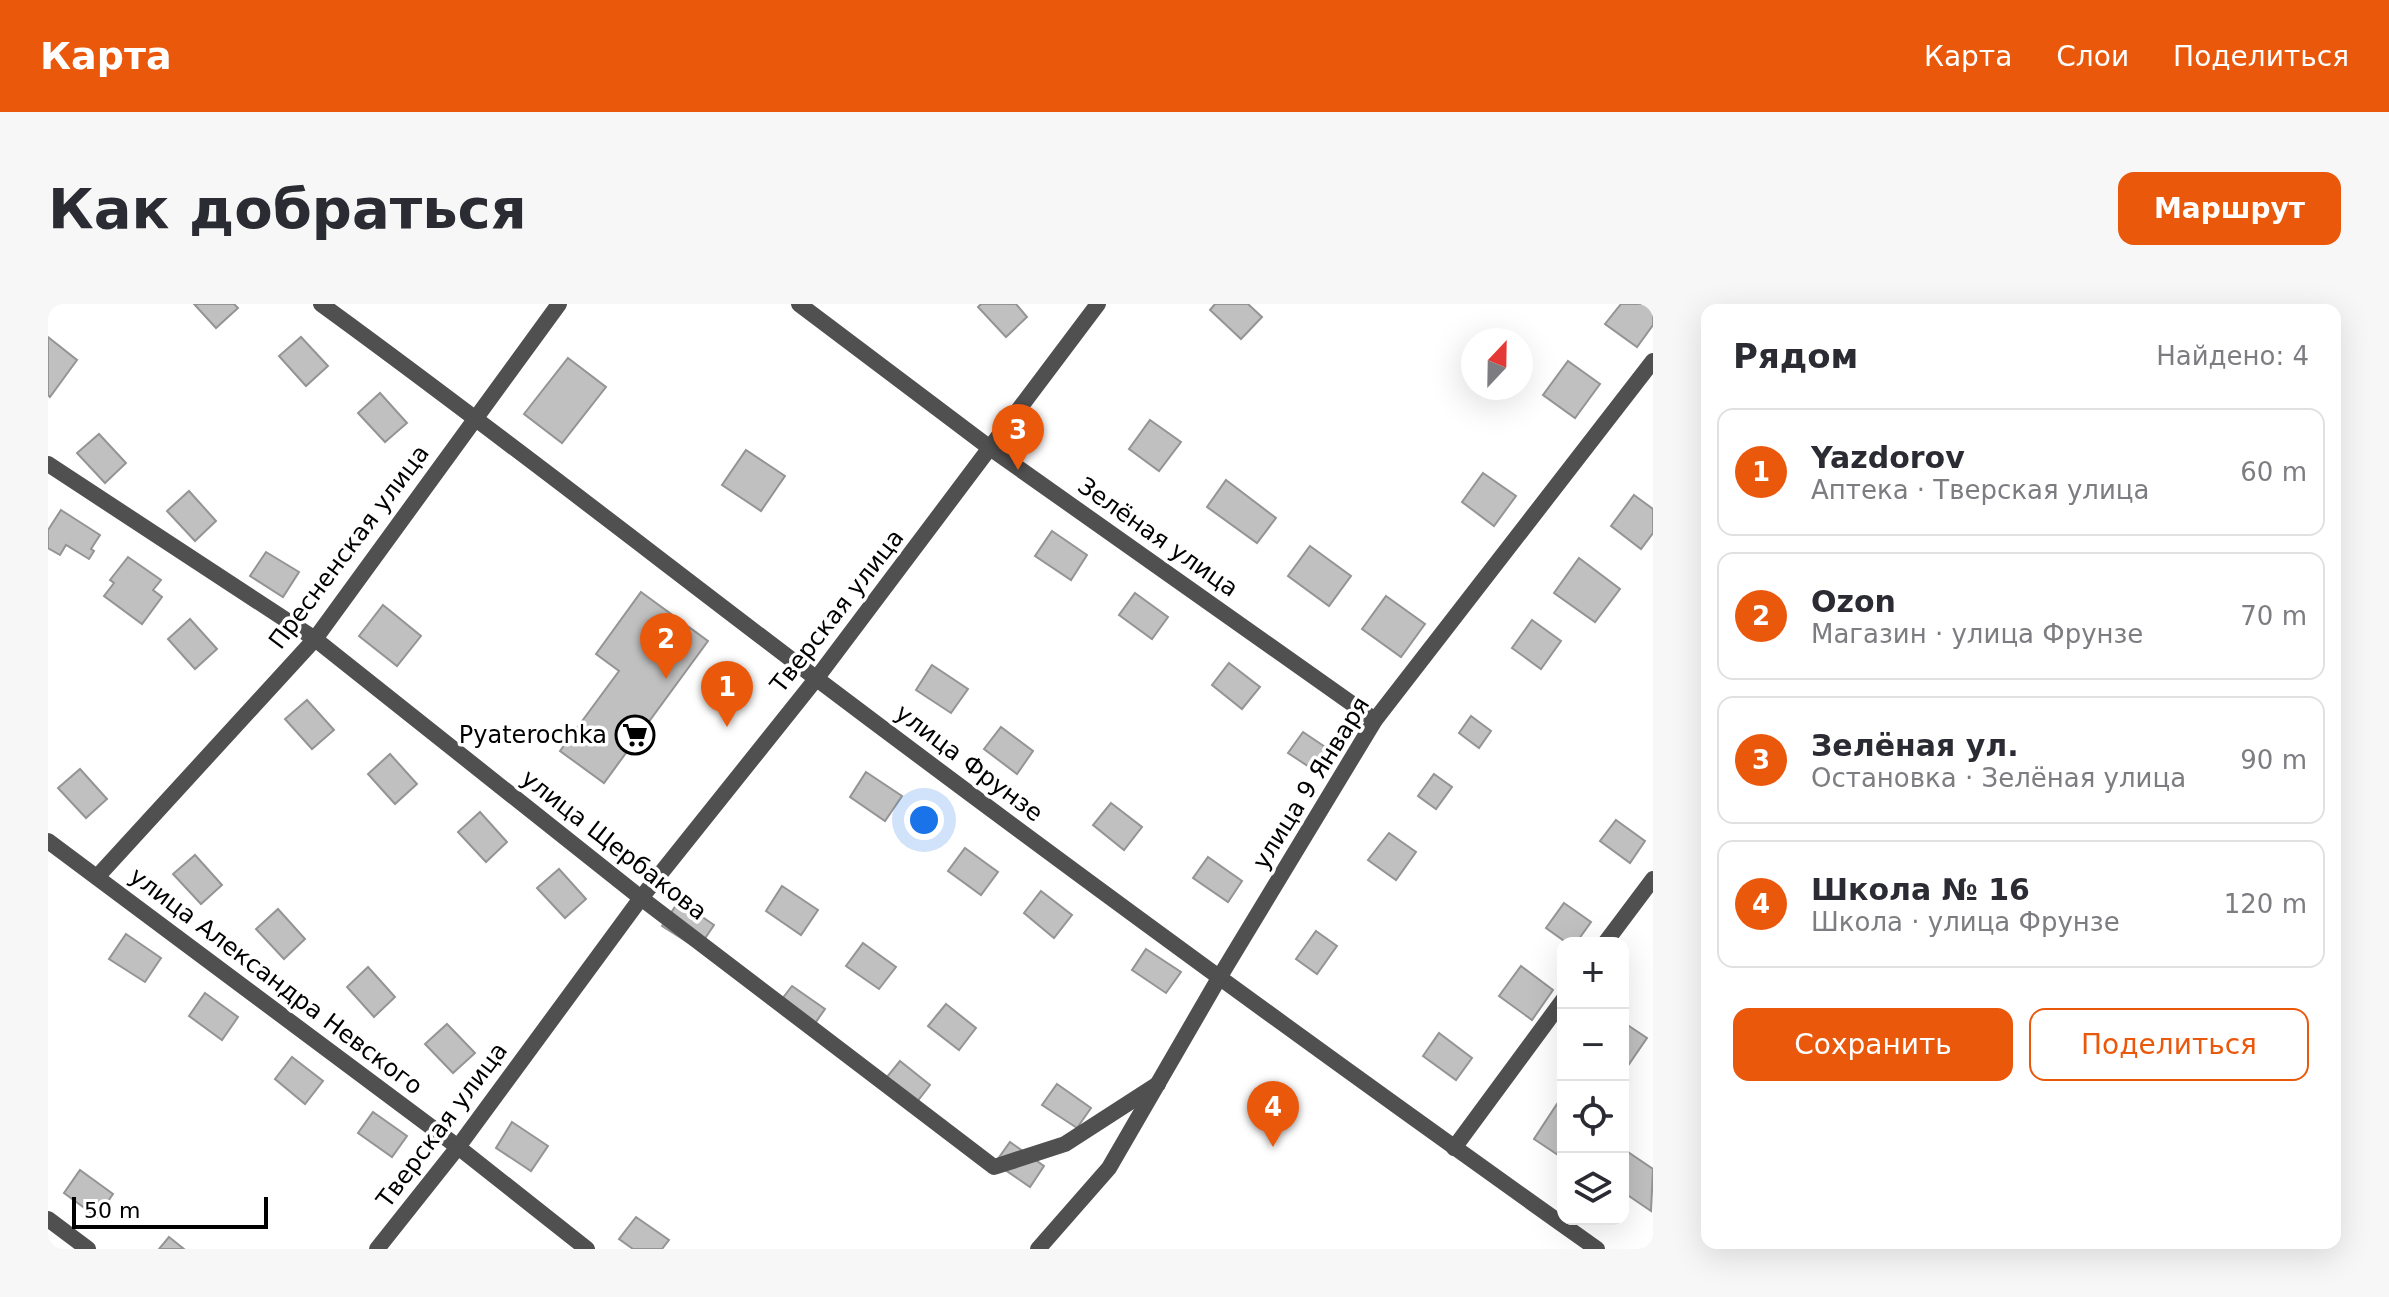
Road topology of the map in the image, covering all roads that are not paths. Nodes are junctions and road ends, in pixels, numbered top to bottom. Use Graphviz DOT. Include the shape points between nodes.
graph roads {
  1 [pos="321,304"];
  2 [pos="559,304"];
  3 [pos="799,304"];
  4 [pos="1098,304"];
  5 [pos="1653,361"];
  6 [pos="476,417"];
  7 [pos="990,448"];
  8 [pos="48,464"];
  9 [pos="315,639"];
  10 [pos="816,679"];
  11 [pos="1375,720"];
  12 [pos="48,841"];
  13 [pos="97,877"];
  14 [pos="1653,879"];
  15 [pos="641,898"];
  16 [pos="1610,937"];
  17 [pos="1219,978"];
  18 [pos="1557,1008"];
  19 [pos="1158,1084"];
  20 [pos="458,1147"];
  21 [pos="1454,1148"];
  22 [pos="48,1219"];
  23 [pos="88,1249"];
  24 [pos="377,1249"];
  25 [pos="587,1249"];
  26 [pos="1038,1249"];
  27 [pos="1597,1249"];
  1 -- 6 [label="street, улица Фрунзе"];
  2 -- 6 [label="street, Пресненская улица"];
  3 -- 7 [label="street, Зелёная улица"];
  4 -- 7 [label="street, Тверская улица"];
  5 -- 11 [label="street, улица 9 Января"];
  6 -- 9 [label="street, Пресненская улица"];
  6 -- 10 [label="street, улица Фрунзе"];
  7 -- 10 [label="street, Тверская улица"];
  7 -- 11 [label="street, Зелёная улица"];
  8 -- 9 [label="street, улица Щербакова"];
  9 -- 13 [label="street, Пресненская улица"];
  9 -- 15 [label="street, улица Щербакова"];
  10 -- 15 [label="street, Тверская улица"];
  10 -- 17 [label="street, улица Фрунзе"];
  11 -- 17 [label="street, улица 9 Января"];
  12 -- 13 [label="street, улица Александра Невского"];
  13 -- 20 [label="street, улица Александра Невского"];
  14 -- 16 [label="street"];
  15 -- 19 [label="street, улица Щербакова" via="994,1167 1065,1144"];
  15 -- 20 [label="street, Тверская улица"];
  17 -- 19 [label="street, улица 9 Января"];
  17 -- 21 [label="street, улица Фрунзе"];
  18 -- 21 [label="street"];
  19 -- 26 [label="street, улица 9 Января" via="1109,1168"];
  20 -- 24 [label="street, Тверская улица"];
  20 -- 25 [label="street, улица Александра Невского"];
  21 -- 27 [label="street, улица Фрунзе"];
  22 -- 23 [label="street"];
}
